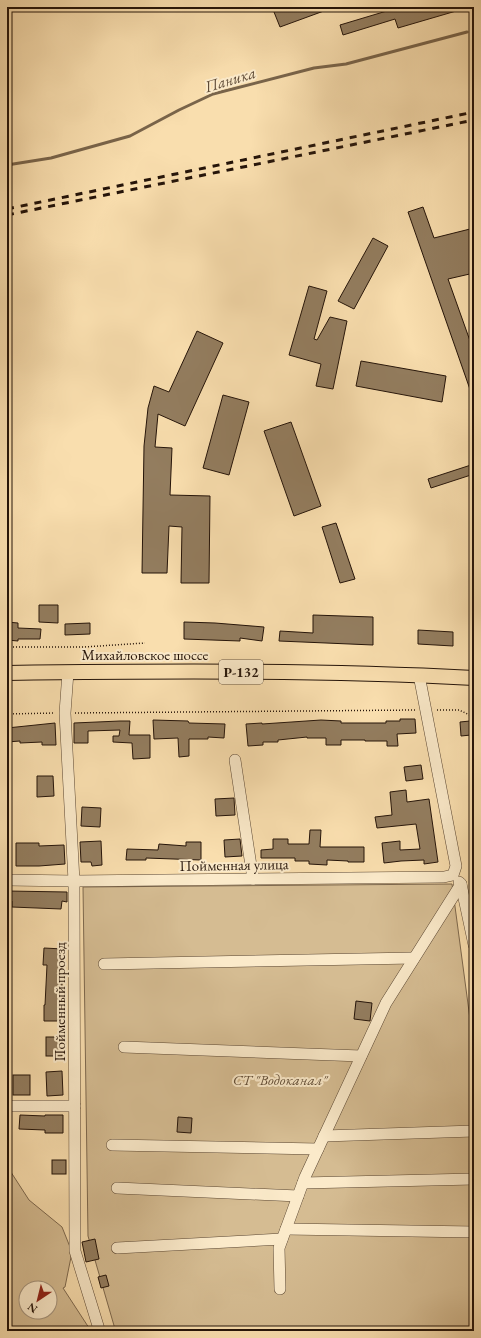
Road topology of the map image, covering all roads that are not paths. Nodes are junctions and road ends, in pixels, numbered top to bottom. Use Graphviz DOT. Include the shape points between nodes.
graph roads {
  1 [pos="68,672"];
  2 [pos="7,673"];
  3 [pos="419,675"];
  4 [pos="474,678"];
  5 [pos="235,760"];
  6 [pos="454,870"];
  7 [pos="253,879"];
  8 [pos="7,880"];
  9 [pos="74,881"];
  10 [pos="462,884"];
  11 [pos="474,945"];
  12 [pos="414,958"];
  13 [pos="104,964"];
  14 [pos="124,1047"];
  15 [pos="361,1056"];
  16 [pos="7,1106"];
  17 [pos="75,1106"];
  18 [pos="474,1132"];
  19 [pos="324,1136"];
  20 [pos="112,1144"];
  21 [pos="318,1149"];
  22 [pos="474,1179"];
  23 [pos="303,1183"];
  24 [pos="117,1188"];
  25 [pos="298,1196"];
  26 [pos="474,1232"];
  27 [pos="284,1234"];
  28 [pos="117,1248"];
  29 [pos="280,1289"];
  30 [pos="99,1328"];
  1 -- 2 [label="main road, Михайловское шоссе / Р-132"];
  1 -- 3 [label="main road, Михайловское шоссе / Р-132"];
  1 -- 9 [label="street, Пойменный проезд" via="66,714"];
  3 -- 4 [label="main road, Михайловское шоссе / Р-132"];
  3 -- 6 [label="street"];
  5 -- 7 [label="street"];
  6 -- 7 [label="street, Пойменная улица" via="444,877"];
  6 -- 10 [label="street"];
  7 -- 9 [label="street, Пойменная улица"];
  8 -- 9 [label="street, Пойменная улица"];
  9 -- 17 [label="street, Пойменный проезд"];
  10 -- 11 [label="street"];
  10 -- 12 [label="street"];
  12 -- 13 [label="street"];
  12 -- 15 [label="street" via="386,1003"];
  14 -- 15 [label="street"];
  15 -- 19 [label="street"];
  16 -- 17 [label="street"];
  17 -- 30 [label="street, Пойменный проезд" via="75,1251"];
  18 -- 19 [label="street"];
  19 -- 21 [label="street"];
  20 -- 21 [label="street"];
  21 -- 23 [label="street"];
  22 -- 23 [label="street"];
  23 -- 25 [label="street"];
  24 -- 25 [label="street"];
  25 -- 27 [label="street"];
  26 -- 27 [label="street"];
  27 -- 28 [label="street"];
  27 -- 29 [label="street" via="279,1248"];
}
